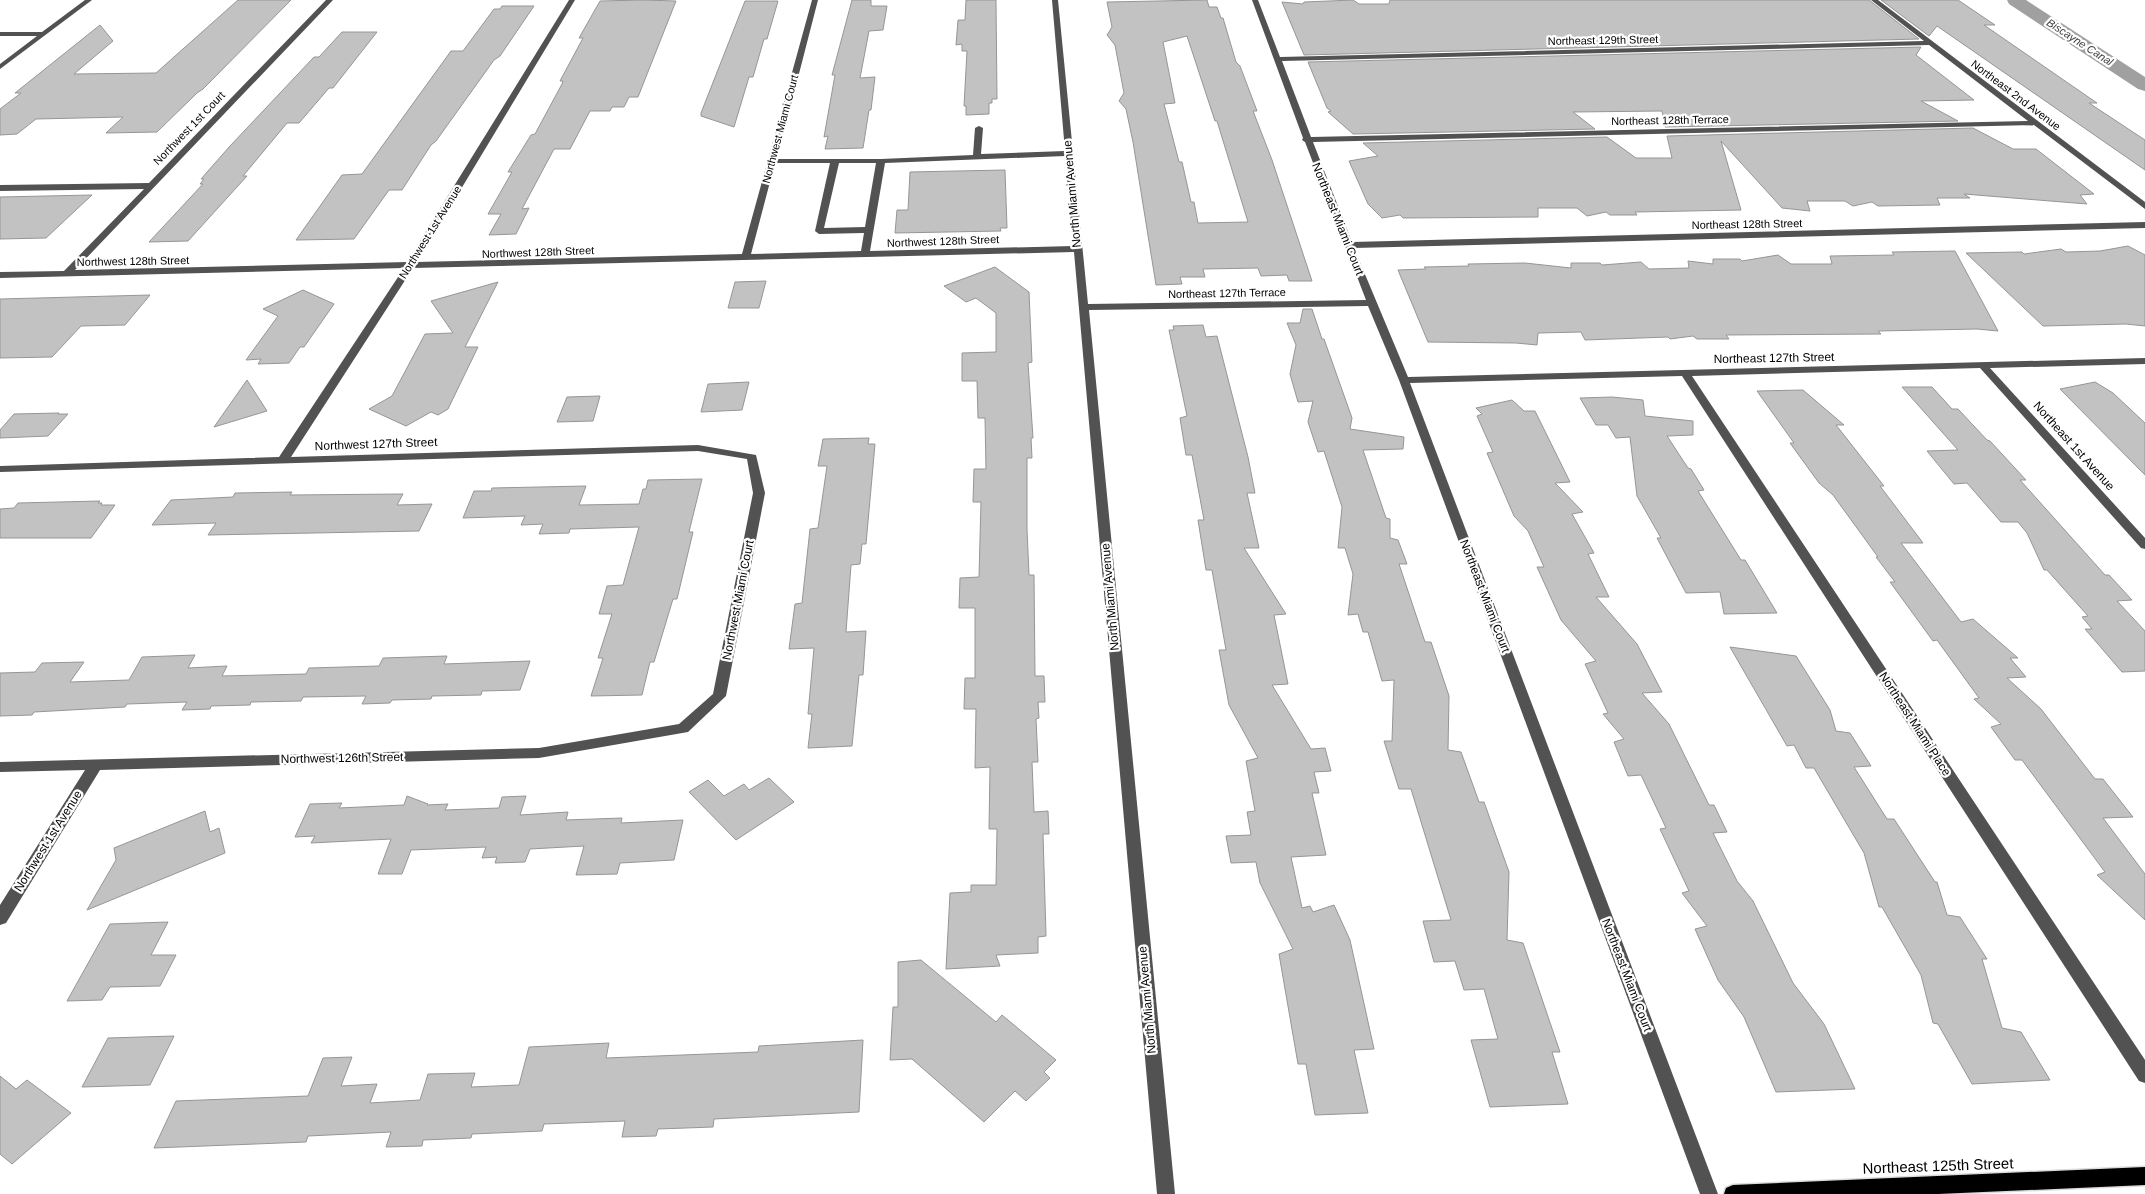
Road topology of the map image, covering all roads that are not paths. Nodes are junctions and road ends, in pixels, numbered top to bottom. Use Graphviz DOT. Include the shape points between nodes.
graph roads {
  1 [pos="89,0"];
  2 [pos="330,0"];
  3 [pos="572,0"];
  4 [pos="815,0"];
  5 [pos="1055,0"];
  6 [pos="1255,0"];
  7 [pos="1874,0"];
  8 [pos="0,34"];
  9 [pos="44,34"];
  10 [pos="1930,43"];
  11 [pos="1277,59"];
  12 [pos="0,66"];
  13 [pos="2034,123"];
  14 [pos="979,128"];
  15 [pos="1306,140"];
  16 [pos="1069,153"];
  17 [pos="977,158"];
  18 [pos="772,161"];
  19 [pos="836,161"];
  20 [pos="881,161"];
  21 [pos="148,186"];
  22 [pos="0,188"];
  23 [pos="2145,206"];
  24 [pos="2145,225"];
  25 [pos="869,230"];
  26 [pos="1349,245"];
  27 [pos="1077,249"];
  28 [pos="865,254"];
  29 [pos="746,258"];
  30 [pos="409,266"];
  31 [pos="66,274"];
  32 [pos="0,275"];
  33 [pos="1371,303"];
  34 [pos="1084,307"];
  35 [pos="2145,361"];
  36 [pos="1983,366"];
  37 [pos="1685,373"];
  38 [pos="1404,380"];
  39 [pos="752,457"];
  40 [pos="283,460"];
  41 [pos="0,469"];
  42 [pos="2145,545"];
  43 [pos="683,728"];
  44 [pos="96,764"];
  45 [pos="0,767"];
  46 [pos="0,918"];
  47 [pos="2145,1075"];
  48 [pos="2145,1176"];
  49 [pos="1166,1194"];
  50 [pos="1709,1194"];
  51 [pos="1734,1194"];
  1 -- 9 [label="street"];
  2 -- 21 [label="street, Northwest 1st Court"];
  3 -- 30 [label="street, Northwest 1st Avenue"];
  4 -- 18 [label="street, Northwest Miami Court"];
  5 -- 16 [label="street, North Miami Avenue"];
  6 -- 11 [label="street, Northeast Miami Court"];
  7 -- 10 [label="street, Northeast 2nd Avenue"];
  8 -- 9 [label="street"];
  9 -- 12 [label="street"];
  10 -- 11 [label="street, Northeast 129th Street"];
  10 -- 13 [label="street, Northeast 2nd Avenue"];
  11 -- 15 [label="street, Northeast Miami Court"];
  13 -- 15 [label="street, Northeast 128th Terrace"];
  13 -- 23 [label="street, Northeast 2nd Avenue"];
  14 -- 17 [label="street"];
  15 -- 26 [label="street, Northeast Miami Court"];
  16 -- 17 [label="street"];
  16 -- 27 [label="street, North Miami Avenue"];
  17 -- 20 [label="street"];
  18 -- 19 [label="street"];
  18 -- 29 [label="street, Northwest Miami Court"];
  19 -- 20 [label="street"];
  19 -- 25 [label="street" via="819,231"];
  20 -- 25 [label="street"];
  21 -- 22 [label="street"];
  21 -- 31 [label="street, Northwest 1st Court"];
  24 -- 26 [label="street, Northeast 128th Street"];
  25 -- 28 [label="street"];
  26 -- 33 [label="street, Northeast Miami Court"];
  27 -- 28 [label="street, Northwest 128th Street"];
  27 -- 34 [label="street, North Miami Avenue"];
  28 -- 29 [label="street, Northwest 128th Street"];
  29 -- 30 [label="street, Northwest 128th Street"];
  30 -- 31 [label="street, Northwest 128th Street"];
  30 -- 40 [label="street, Northwest 1st Avenue"];
  31 -- 32 [label="street, Northwest 128th Street"];
  33 -- 34 [label="street, Northeast 127th Terrace"];
  33 -- 38 [label="street, Northeast Miami Court"];
  34 -- 49 [label="street, North Miami Avenue"];
  35 -- 36 [label="street, Northeast 127th Street"];
  36 -- 37 [label="street, Northeast 127th Street"];
  36 -- 42 [label="street, Northeast 1st Avenue"];
  37 -- 38 [label="street, Northeast 127th Street"];
  37 -- 47 [label="street, Northeast Miami Place"];
  38 -- 50 [label="street, Northeast Miami Court"];
  39 -- 40 [label="street, Northwest 127th Street" via="698,448"];
  39 -- 43 [label="street, Northwest Miami Court" via="759,492 719,696"];
  40 -- 41 [label="street, Northwest 127th Street"];
  43 -- 44 [label="street, Northwest 126th Street" via="539,753"];
  44 -- 45 [label="street, Northwest 126th Street"];
  44 -- 46 [label="street, Northwest 1st Avenue"];
  48 -- 51 [label="main road, Northeast 125th Street"];
}
